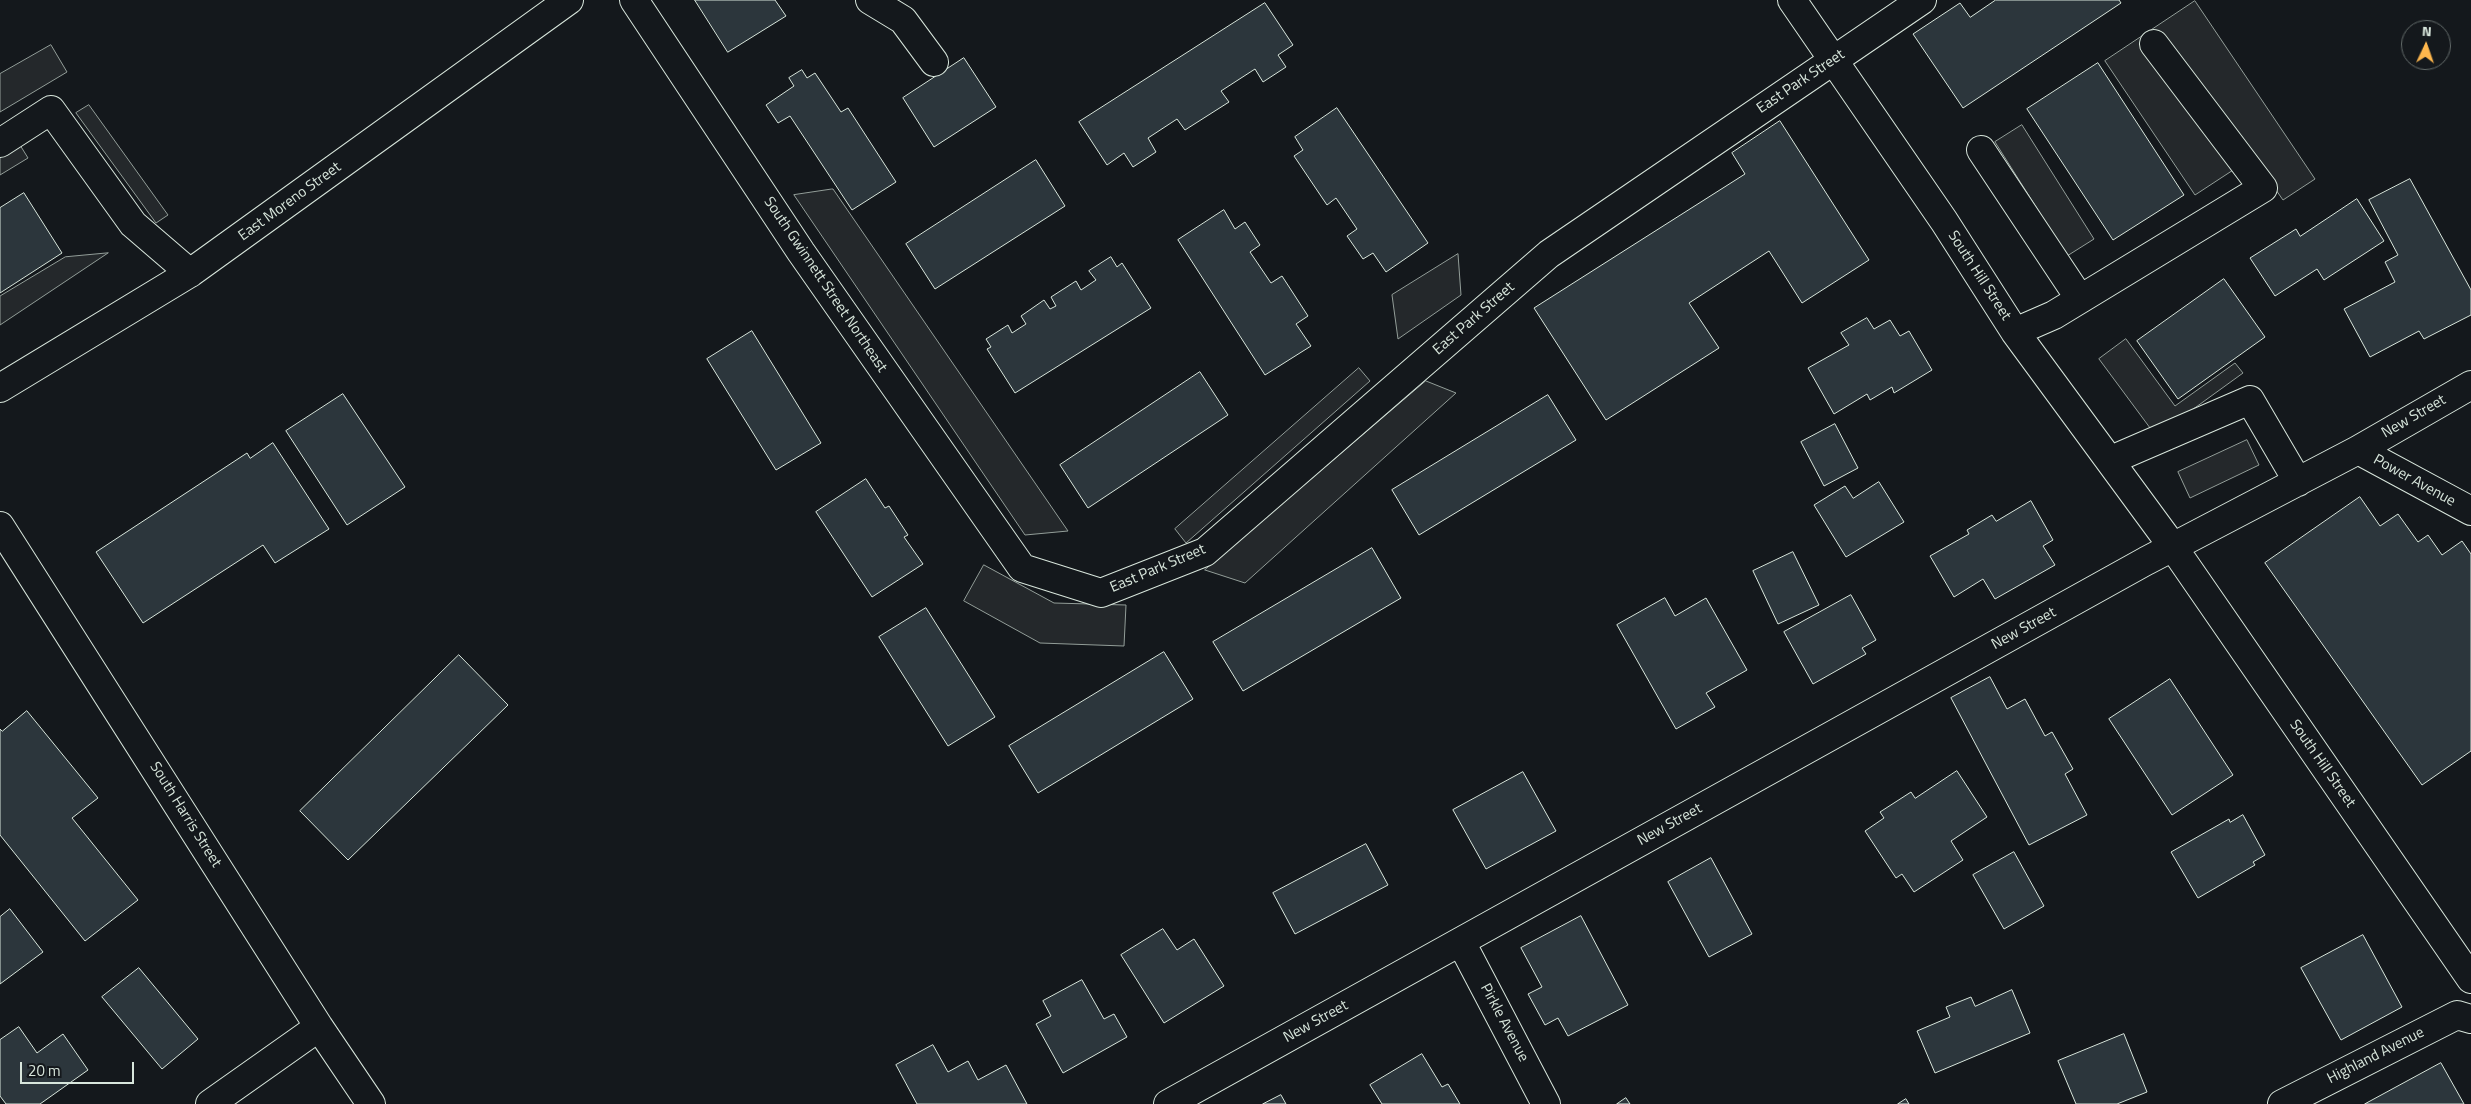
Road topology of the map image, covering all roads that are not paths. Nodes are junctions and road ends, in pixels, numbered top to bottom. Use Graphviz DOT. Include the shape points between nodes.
graph roads {
  1 [pos="569,0"];
  2 [pos="634,0"];
  3 [pos="870,0"];
  4 [pos="1792,0"];
  5 [pos="1922,0"];
  6 [pos="2154,44"];
  7 [pos="1832,60"];
  8 [pos="934,62"];
  9 [pos="0,143"];
  10 [pos="1981,150"];
  11 [pos="190,274"];
  12 [pos="2080,299"];
  13 [pos="2015,332"];
  14 [pos="2471,384"];
  15 [pos="0,388"];
  16 [pos="2358,450"];
  17 [pos="2110,460"];
  18 [pos="2298,482"];
  19 [pos="2471,511"];
  20 [pos="0,526"];
  21 [pos="2174,547"];
  22 [pos="1022,568"];
  23 [pos="1461,942"];
  24 [pos="2471,979"];
  25 [pos="2471,1019"];
  26 [pos="319,1027"];
  27 [pos="210,1104"];
  28 [pos="371,1104"];
  29 [pos="1168,1104"];
  30 [pos="1546,1104"];
  31 [pos="2282,1104"];
  1 -- 11 [label="street, East Moreno Street"];
  2 -- 22 [label="street, South Gwinnett Street Northeast" via="801,252"];
  3 -- 8 [label="street" via="903,20"];
  4 -- 7 [label="street, South Hill Street"];
  5 -- 7 [label="street, East Park Street"];
  6 -- 12 [label="street" via="2264,188"];
  7 -- 13 [label="street, South Hill Street" via="1944,221"];
  7 -- 22 [label="street, East Park Street" via="1548,254 1205,552 1101,593"];
  9 -- 11 [label="street" via="51,110 133,224"];
  10 -- 12 [label="street"];
  11 -- 15 [label="street, East Moreno Street"];
  12 -- 13 [label="street"];
  13 -- 17 [label="street, South Hill Street"];
  14 -- 16 [label="street, New Street"];
  16 -- 18 [label="street"];
  16 -- 19 [label="street, Power Avenue"];
  17 -- 18 [label="street" via="2250,400"];
  17 -- 21 [label="street, South Hill Street"];
  18 -- 21 [label="street"];
  20 -- 26 [label="street, South Harris Street"];
  21 -- 23 [label="street, New Street"];
  21 -- 24 [label="street, South Hill Street"];
  23 -- 29 [label="street, New Street"];
  23 -- 30 [label="street, Pirkle Avenue"];
  25 -- 31 [label="street, Highland Avenue" via="2458,1015"];
  26 -- 27 [label="street"];
  26 -- 28 [label="street, South Harris Street"];
}
